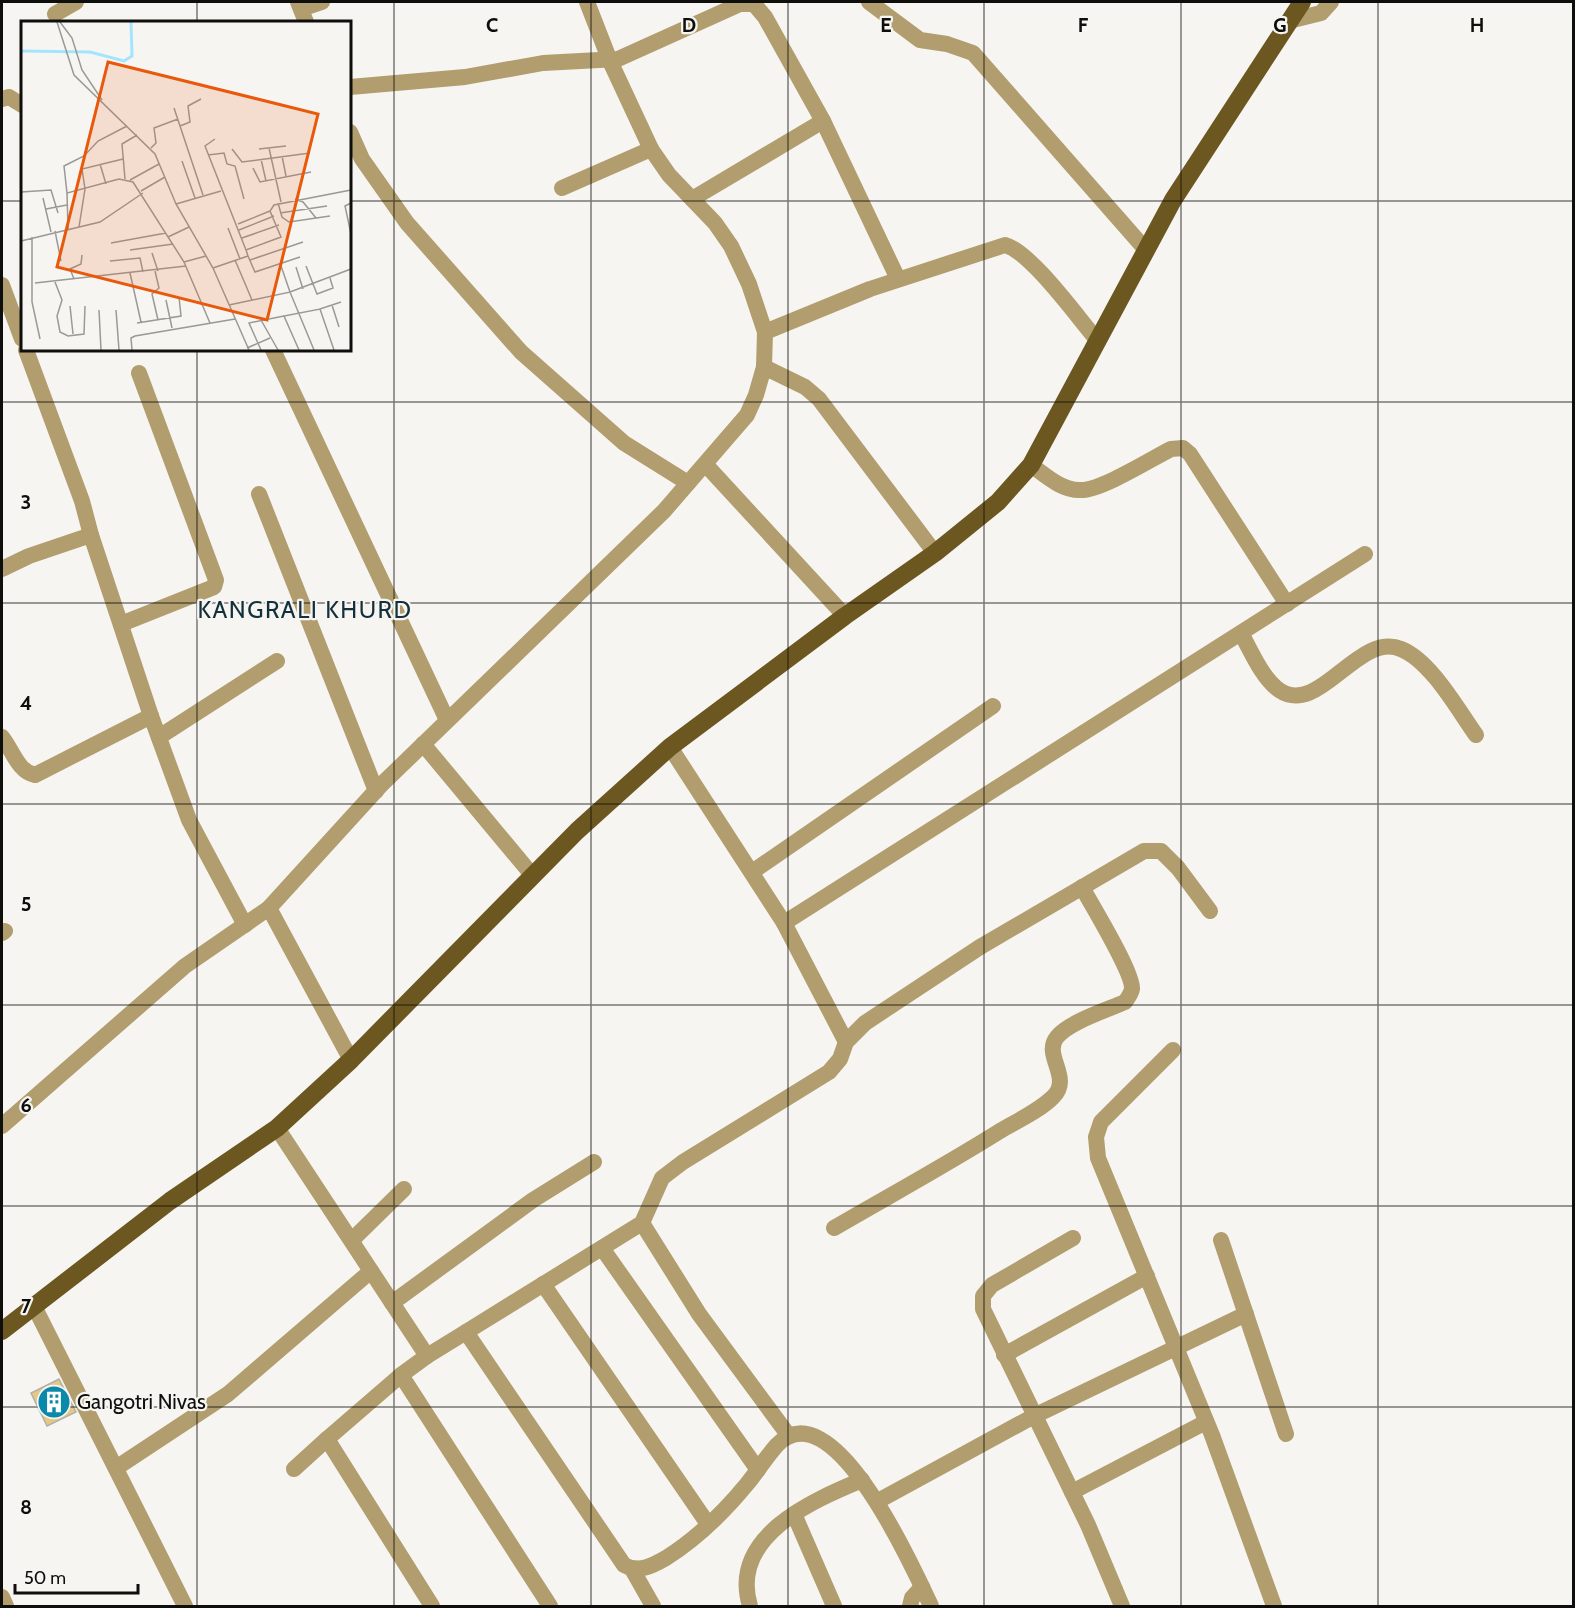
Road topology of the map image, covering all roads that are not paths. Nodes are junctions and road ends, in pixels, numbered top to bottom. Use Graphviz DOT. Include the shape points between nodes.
graph roads {
  1 [pos="76,2"];
  2 [pos="322,2"];
  3 [pos="587,2"];
  4 [pos="869,2"];
  5 [pos="1302,2"];
  6 [pos="1331,2"];
  7 [pos="301,11"];
  8 [pos="56,14"];
  9 [pos="1289,21"];
  10 [pos="610,61"];
  11 [pos="351,87"];
  12 [pos="2,99"];
  13 [pos="21,104"];
  14 [pos="823,121"];
  15 [pos="351,134"];
  16 [pos="651,148"];
  17 [pos="562,188"];
  18 [pos="692,199"];
  19 [pos="1146,250"];
  20 [pos="898,279"];
  21 [pos="2,285"];
  22 [pos="765,332"];
  23 [pos="21,336"];
  24 [pos="1098,340"];
  25 [pos="26,351"];
  26 [pos="273,351"];
  27 [pos="764,367"];
  28 [pos="139,374"];
  29 [pos="706,465"];
  30 [pos="1030,465"];
  31 [pos="688,483"];
  32 [pos="259,494"];
  33 [pos="91,535"];
  34 [pos="935,553"];
  35 [pos="1365,554"];
  36 [pos="2,569"];
  37 [pos="1287,604"];
  38 [pos="845,616"];
  39 [pos="121,624"];
  40 [pos="1241,633"];
  41 [pos="277,661"];
  42 [pos="993,706"];
  43 [pos="151,716"];
  44 [pos="447,720"];
  45 [pos="1476,735"];
  46 [pos="2,737"];
  47 [pos="159,737"];
  48 [pos="423,744"];
  49 [pos="670,747"];
  50 [pos="376,791"];
  51 [pos="752,872"];
  52 [pos="533,876"];
  53 [pos="1082,887"];
  54 [pos="269,908"];
  55 [pos="1210,911"];
  56 [pos="784,923"];
  57 [pos="245,925"];
  58 [pos="846,1042"];
  59 [pos="1173,1050"];
  60 [pos="351,1060"];
  61 [pos="2,1126"];
  62 [pos="277,1128"];
  63 [pos="594,1162"];
  64 [pos="404,1189"];
  65 [pos="642,1223"];
  66 [pos="834,1228"];
  67 [pos="1073,1238"];
  68 [pos="352,1240"];
  69 [pos="1221,1240"];
  70 [pos="602,1248"];
  71 [pos="371,1271"];
  72 [pos="1147,1276"];
  73 [pos="543,1284"];
  74 [pos="392,1303"];
  75 [pos="34,1306"];
  76 [pos="1246,1314"];
  77 [pos="2,1331"];
  78 [pos="466,1332"];
  79 [pos="1175,1348"];
  80 [pos="1004,1355"];
  81 [pos="427,1356"];
  82 [pos="401,1375"];
  83 [pos="1034,1416"];
  84 [pos="1206,1422"];
  85 [pos="1286,1434"];
  86 [pos="789,1436"];
  87 [pos="327,1439"];
  88 [pos="116,1468"];
  89 [pos="294,1468"];
  90 [pos="758,1470"];
  91 [pos="862,1480"];
  92 [pos="1072,1492"];
  93 [pos="878,1501"];
  94 [pos="794,1514"];
  95 [pos="708,1524"];
  96 [pos="632,1569"];
  97 [pos="922,1587"];
  98 [pos="2,1597"];
  99 [pos="6,1606"];
  100 [pos="185,1606"];
  101 [pos="430,1606"];
  102 [pos="550,1606"];
  103 [pos="653,1606"];
  104 [pos="750,1606"];
  105 [pos="834,1606"];
  106 [pos="910,1606"];
  107 [pos="931,1606"];
  108 [pos="1122,1606"];
  109 [pos="1274,1606"];
  1 -- 8 [label="street"];
  2 -- 7 [label="street"];
  3 -- 10 [label="street"];
  4 -- 19 [label="street" via="920,40 973,53"];
  5 -- 9 [label="main road"];
  6 -- 9 [label="street" via="1321,13"];
  9 -- 19 [label="main road" via="1173,200"];
  10 -- 11 [label="street" via="543,63 465,77"];
  10 -- 14 [label="street" via="740,4 754,4 765,16"];
  10 -- 16 [label="street"];
  12 -- 13 [label="street" via="9,97"];
  14 -- 18 [label="street"];
  14 -- 20 [label="street"];
  15 -- 31 [label="street" via="362,159 407,223 521,352 624,443"];
  16 -- 17 [label="street"];
  16 -- 18 [label="street"];
  18 -- 22 [label="street" via="731,246"];
  19 -- 24 [label="main road"];
  20 -- 22 [label="street"];
  20 -- 24 [label="street" via="992,248 1013,247"];
  21 -- 23 [label="street"];
  22 -- 27 [label="street"];
  24 -- 30 [label="main road"];
  25 -- 33 [label="street"];
  26 -- 44 [label="street"];
  27 -- 29 [label="street" via="747,415"];
  27 -- 34 [label="street" via="798,383 819,399"];
  28 -- 39 [label="street" via="216,580 214,587 201,594"];
  29 -- 31 [label="street"];
  29 -- 38 [label="street"];
  30 -- 34 [label="main road" via="998,502"];
  30 -- 37 [label="street" via="1061,486 1081,490 1171,449 1184,448"];
  31 -- 44 [label="street" via="604,571"];
  32 -- 50 [label="street"];
  33 -- 36 [label="street"];
  33 -- 39 [label="street"];
  34 -- 38 [label="main road"];
  35 -- 37 [label="street"];
  37 -- 40 [label="street"];
  38 -- 49 [label="main road"];
  39 -- 43 [label="street"];
  40 -- 45 [label="street" via="1269,680 1279,691 1290,694 1302,695 1318,688 1376,648 1403,650 1440,684"];
  40 -- 56 [label="street"];
  41 -- 47 [label="street"];
  42 -- 51 [label="street"];
  43 -- 46 [label="street" via="35,775 21,766"];
  43 -- 47 [label="street"];
  44 -- 48 [label="street"];
  47 -- 57 [label="street" via="189,820"];
  48 -- 50 [label="street"];
  48 -- 52 [label="street"];
  49 -- 51 [label="street"];
  49 -- 52 [label="main road"];
  50 -- 54 [label="street"];
  51 -- 56 [label="street"];
  52 -- 60 [label="main road"];
  53 -- 55 [label="street" via="1144,851 1161,851"];
  53 -- 58 [label="street" via="980,947 865,1023"];
  53 -- 66 [label="street" via="1125,968 1132,989 1130,996 1055,1038 1052,1053 1060,1085 1052,1098"];
  54 -- 57 [label="street"];
  54 -- 60 [label="street"];
  56 -- 58 [label="street"];
  57 -- 61 [label="street" via="185,966"];
  58 -- 65 [label="street" via="840,1059 829,1072 662,1178"];
  59 -- 72 [label="street" via="1101,1122 1096,1137 1098,1158"];
  60 -- 62 [label="main road"];
  62 -- 68 [label="street"];
  62 -- 75 [label="main road" via="170,1201"];
  63 -- 74 [label="street" via="533,1200"];
  64 -- 68 [label="street"];
  65 -- 70 [label="street"];
  65 -- 86 [label="street" via="699,1314"];
  67 -- 80 [label="street" via="986,1290 983,1309"];
  68 -- 71 [label="street"];
  69 -- 76 [label="street"];
  70 -- 73 [label="street"];
  70 -- 90 [label="street"];
  71 -- 74 [label="street"];
  71 -- 88 [label="street" via="228,1395"];
  72 -- 79 [label="street"];
  72 -- 80 [label="street"];
  73 -- 78 [label="street"];
  73 -- 95 [label="street"];
  74 -- 81 [label="street"];
  75 -- 77 [label="main road"];
  75 -- 88 [label="street"];
  76 -- 79 [label="street"];
  76 -- 85 [label="street"];
  78 -- 81 [label="street"];
  78 -- 96 [label="street" via="619,1558"];
  79 -- 83 [label="street"];
  79 -- 84 [label="street"];
  80 -- 83 [label="street"];
  81 -- 82 [label="street"];
  82 -- 87 [label="street"];
  82 -- 102 [label="street"];
  83 -- 92 [label="street"];
  83 -- 93 [label="street"];
  84 -- 92 [label="street"];
  84 -- 109 [label="street"];
  86 -- 90 [label="street"];
  86 -- 91 [label="street" via="803,1433 828,1443"];
  87 -- 89 [label="street"];
  87 -- 101 [label="street"];
  88 -- 100 [label="street"];
  90 -- 95 [label="street"];
  91 -- 93 [label="street"];
  91 -- 94 [label="street" via="820,1497"];
  92 -- 108 [label="street"];
  93 -- 97 [label="street"];
  94 -- 104 [label="street" via="768,1534 754,1554 746,1574"];
  94 -- 105 [label="street"];
  95 -- 96 [label="street" via="655,1564"];
  96 -- 103 [label="street"];
  97 -- 106 [label="street"];
  97 -- 107 [label="street"];
  98 -- 99 [label="street"];
}
